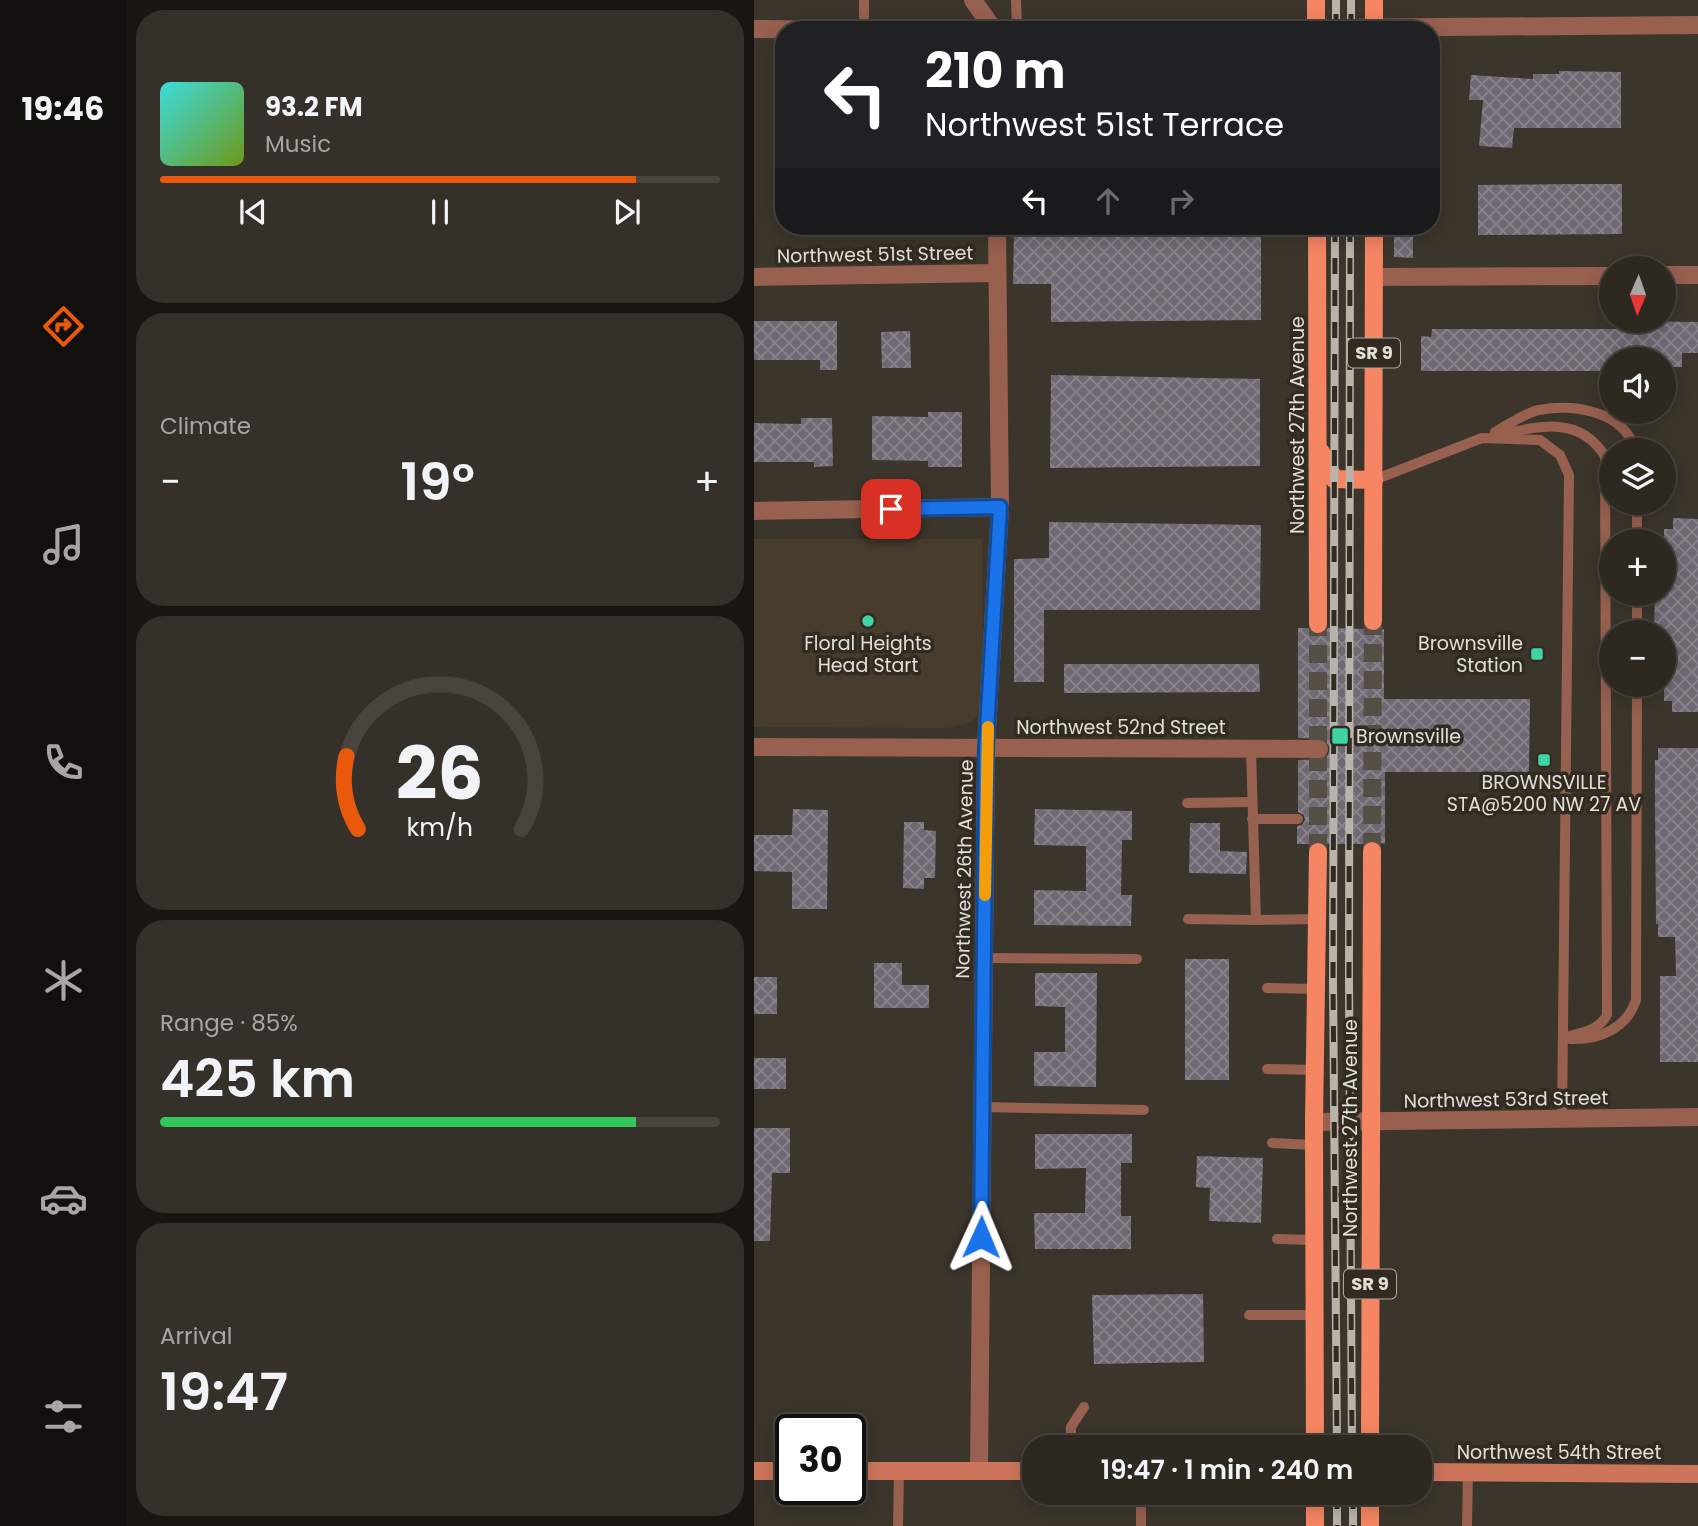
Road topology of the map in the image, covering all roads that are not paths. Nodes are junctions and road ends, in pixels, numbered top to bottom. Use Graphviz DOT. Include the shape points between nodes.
graph roads {
  1 [pos="864,0"];
  2 [pos="973,0"];
  3 [pos="1016,0"];
  4 [pos="1316,0"];
  5 [pos="1374,0"];
  6 [pos="864,21"];
  7 [pos="988,21"];
  8 [pos="1017,21"];
  9 [pos="1316,21"];
  10 [pos="1374,21"];
  11 [pos="1698,25"];
  12 [pos="1440,26"];
  13 [pos="754,29"];
  14 [pos="775,29"];
  15 [pos="997,235"];
  16 [pos="1317,235"];
  17 [pos="1374,235"];
  18 [pos="997,273"];
  19 [pos="1676,275"];
  20 [pos="1698,275"];
  21 [pos="1599,276"];
  22 [pos="754,277"];
  23 [pos="1374,278"];
  24 [pos="1482,438"];
  25 [pos="1629,438"];
  26 [pos="1318,446"];
  27 [pos="1374,480"];
  28 [pos="1000,507"];
  29 [pos="754,512"];
  30 [pos="1373,621"];
  31 [pos="1319,624"];
  32 [pos="1637,697"];
  33 [pos="754,747"];
  34 [pos="986,748"];
  35 [pos="1251,749"];
  36 [pos="1319,750"];
  37 [pos="1252,802"];
  38 [pos="1187,803"];
  39 [pos="1252,819"];
  40 [pos="1298,820"];
  41 [pos="1372,851"];
  42 [pos="1318,852"];
  43 [pos="1188,919"];
  44 [pos="1317,919"];
  45 [pos="1256,920"];
  46 [pos="984,958"];
  47 [pos="1137,959"];
  48 [pos="1267,988"];
  49 [pos="1316,989"];
  50 [pos="1563,1038"];
  51 [pos="1267,1069"];
  52 [pos="1315,1070"];
  53 [pos="982,1107"];
  54 [pos="1144,1110"];
  55 [pos="1698,1117"];
  56 [pos="1562,1119"];
  57 [pos="1314,1122"];
  58 [pos="1371,1122"];
  59 [pos="1272,1143"];
  60 [pos="1314,1145"];
  61 [pos="1277,1239"];
  62 [pos="1314,1240"];
  63 [pos="1249,1315"];
  64 [pos="1315,1315"];
  65 [pos="1084,1407"];
  66 [pos="1071,1435"];
  67 [pos="1315,1435"];
  68 [pos="1370,1435"];
  69 [pos="754,1471"];
  70 [pos="775,1471"];
  71 [pos="866,1471"];
  72 [pos="899,1471"];
  73 [pos="979,1471"];
  74 [pos="1022,1471"];
  75 [pos="1432,1472"];
  76 [pos="1468,1472"];
  77 [pos="1698,1474"];
  78 [pos="1141,1505"];
  79 [pos="1315,1505"];
  80 [pos="1370,1505"];
  81 [pos="898,1526"];
  82 [pos="1141,1526"];
  83 [pos="1315,1526"];
  84 [pos="1370,1526"];
  85 [pos="1467,1526"];
  1 -- 6 [label="lane"];
  2 -- 7 [label="street"];
  3 -- 8 [label="lane"];
  4 -- 9 [label="main road"];
  5 -- 10 [label="main road"];
  11 -- 12 [label="street"];
  13 -- 14 [label="street"];
  15 -- 18 [label="street, Northwest 26th Avenue"];
  16 -- 26 [label="main road, Northwest 27th Avenue"];
  17 -- 23 [label="main road, SR 9"];
  18 -- 22 [label="street, Northwest 51st Street"];
  18 -- 28 [label="street, Northwest 26th Avenue"];
  19 -- 20 [label="street"];
  21 -- 23 [label="street"];
  23 -- 27 [label="main road, SR 9"];
  24 -- 25 [label="lane" via="1536,411 1565,408 1592,411 1614,420"];
  24 -- 27 [label="lane"];
  24 -- 50 [label="lane" via="1540,440 1560,455 1569,475"];
  24 -- 50 [label="lane" via="1560,426 1586,435 1605,456 1607,1015 1594,1028"];
  26 -- 27 [label="main road" via="1334,479"];
  26 -- 31 [label="main road, Northwest 27th Avenue"];
  27 -- 30 [label="main road, SR 9"];
  28 -- 29 [label="street"];
  28 -- 34 [label="street, Northwest 26th Avenue"];
  32 -- 50 [label="lane" via="1636,1000 1632,1014 1604,1034"];
  33 -- 34 [label="street, Northwest 52nd Street"];
  34 -- 35 [label="street, Northwest 52nd Street"];
  34 -- 46 [label="street, Northwest 26th Avenue"];
  35 -- 36 [label="street, Northwest 52nd Street"];
  35 -- 37 [label="lane"];
  37 -- 38 [label="lane"];
  37 -- 39 [label="lane"];
  39 -- 40 [label="lane"];
  39 -- 45 [label="lane"];
  41 -- 58 [label="main road, Northwest 27th Avenue / SR 9"];
  42 -- 44 [label="main road, Northwest 27th Avenue"];
  43 -- 45 [label="lane"];
  44 -- 45 [label="lane"];
  44 -- 49 [label="main road, Northwest 27th Avenue"];
  46 -- 47 [label="lane"];
  46 -- 53 [label="street, Northwest 26th Avenue"];
  48 -- 49 [label="lane"];
  49 -- 52 [label="main road, Northwest 27th Avenue"];
  50 -- 56 [label="lane"];
  51 -- 52 [label="lane"];
  52 -- 57 [label="main road, Northwest 27th Avenue"];
  53 -- 54 [label="lane"];
  53 -- 73 [label="street, Northwest 26th Avenue"];
  55 -- 56 [label="street, Northwest 53rd Street"];
  56 -- 58 [label="street, Northwest 53rd Street"];
  57 -- 58 [label="street, Northwest 53rd Street"];
  57 -- 60 [label="main road, Northwest 27th Avenue"];
  58 -- 68 [label="main road, Northwest 27th Avenue / SR 9"];
  59 -- 60 [label="lane"];
  60 -- 62 [label="main road, Northwest 27th Avenue"];
  61 -- 62 [label="lane"];
  62 -- 64 [label="main road, Northwest 27th Avenue"];
  63 -- 64 [label="lane"];
  64 -- 67 [label="main road, Northwest 27th Avenue"];
  65 -- 66 [label="lane"];
  69 -- 70 [label="main road"];
  71 -- 72 [label="main road"];
  72 -- 73 [label="main road"];
  72 -- 81 [label="lane"];
  73 -- 74 [label="main road"];
  75 -- 76 [label="main road, Northwest 54th Street"];
  76 -- 77 [label="main road, Northwest 54th Street"];
  76 -- 85 [label="lane"];
  78 -- 82 [label="lane"];
  79 -- 83 [label="main road"];
  80 -- 84 [label="main road"];
}
